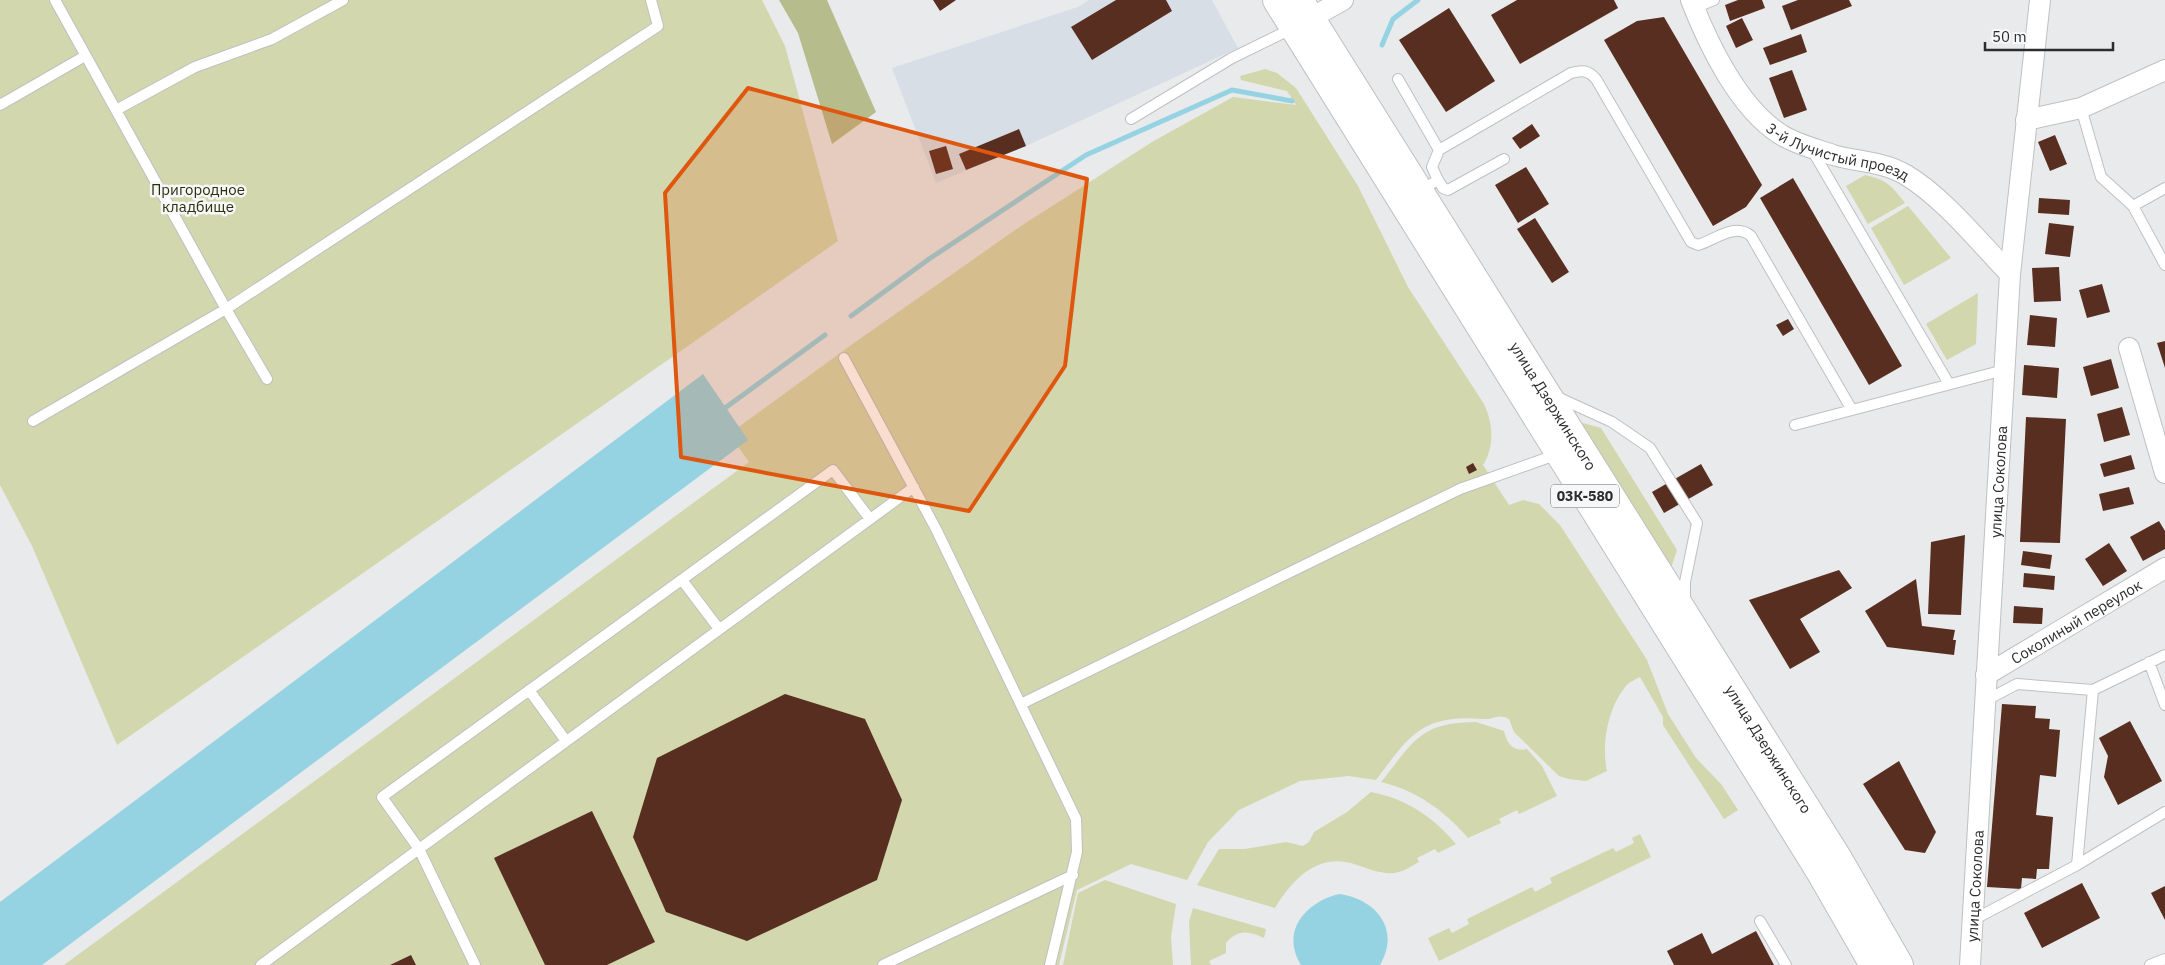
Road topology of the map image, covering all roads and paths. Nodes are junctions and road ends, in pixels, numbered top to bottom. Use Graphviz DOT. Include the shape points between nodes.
graph roads {
  1 [pos="55,0"];
  2 [pos="343,0"];
  3 [pos="651,0"];
  4 [pos="1276,0"];
  5 [pos="1343,0"];
  6 [pos="1714,0"];
  7 [pos="2040,0"];
  8 [pos="1692,4"];
  9 [pos="1301,15"];
  10 [pos="85,56"];
  11 [pos="2165,70"];
  12 [pos="1398,80"];
  13 [pos="0,105"];
  14 [pos="2081,108"];
  15 [pos="116,110"];
  16 [pos="1131,119"];
  17 [pos="2026,120"];
  18 [pos="1812,148"];
  19 [pos="1439,150"];
  20 [pos="1504,159"];
  21 [pos="1429,186"];
  22 [pos="2165,188"];
  23 [pos="2133,206"];
  24 [pos="2165,265"];
  25 [pos="2010,274"];
  26 [pos="226,309"];
  27 [pos="2129,348"];
  28 [pos="844,358"];
  29 [pos="2004,370"];
  30 [pos="267,379"];
  31 [pos="1949,384"];
  32 [pos="1545,392"];
  33 [pos="1852,410"];
  34 [pos="33,420"];
  35 [pos="1795,426"];
  36 [pos="1569,450"];
  37 [pos="2165,473"];
  38 [pos="914,487"];
  39 [pos="870,519"];
  40 [pos="2165,568"];
  41 [pos="682,580"];
  42 [pos="1685,616"];
  43 [pos="719,629"];
  44 [pos="2165,655"];
  45 [pos="2149,662"];
  46 [pos="1986,675"];
  47 [pos="529,690"];
  48 [pos="2093,690"];
  49 [pos="1985,701"];
  50 [pos="1021,704"];
  51 [pos="2165,705"];
  52 [pos="566,741"];
  53 [pos="2165,812"];
  54 [pos="419,849"];
  55 [pos="2077,865"];
  56 [pos="1073,875"];
  57 [pos="1973,920"];
  58 [pos="1760,921"];
  59 [pos="1850,923"];
  60 [pos="2165,959"];
  61 [pos="262,965"];
  62 [pos="475,965"];
  63 [pos="883,965"];
  64 [pos="1050,965"];
  65 [pos="1786,965"];
  66 [pos="1865,965"];
  67 [pos="1874,965"];
  68 [pos="1899,965"];
  69 [pos="1970,965"];
  70 [pos="2150,965"];
  1 -- 10 [label="lane"];
  2 -- 15 [label="lane" via="272,39 195,67"];
  3 -- 26 [label="lane" via="658,26"];
  4 -- 9 [label="main road, улица Дзержинского / 03К-580"];
  5 -- 9 [label="street"];
  6 -- 8 [label="lane, 3-й Лучистый проезд"];
  7 -- 17 [label="street, улица Соколова"];
  8 -- 18 [label="street, 3-й Лучистый проезд" via="1718,57 1759,117 1780,135"];
  9 -- 16 [label="lane"];
  9 -- 21 [label="main road, улица Дзержинского / 03К-580"];
  9 -- 36 [label="main road, улица Дзержинского / 03К-580"];
  10 -- 13 [label="lane"];
  10 -- 15 [label="lane"];
  11 -- 14 [label="street"];
  12 -- 19 [label="lane"];
  14 -- 17 [label="street"];
  14 -- 23 [label="lane" via="2101,177"];
  15 -- 26 [label="lane"];
  17 -- 25 [label="street, улица Соколова"];
  18 -- 25 [label="street, 3-й Лучистый проезд" via="1840,157 1875,162 1904,174 1931,193"];
  18 -- 31 [label="lane"];
  19 -- 21 [label="lane"];
  19 -- 33 [label="lane" via="1571,73 1590,72 1691,242 1698,245 1739,230 1751,236"];
  20 -- 21 [label="lane" via="1453,189"];
  21 -- 32 [label="main road, улица Дзержинского / 03К-580"];
  22 -- 23 [label="lane"];
  23 -- 24 [label="lane"];
  25 -- 29 [label="street, улица Соколова"];
  26 -- 30 [label="lane"];
  26 -- 34 [label="lane"];
  27 -- 37 [label="street"];
  28 -- 38 [label="lane"];
  29 -- 31 [label="lane"];
  29 -- 46 [label="street, улица Соколова"];
  31 -- 33 [label="lane"];
  32 -- 36 [label="main road, улица Дзержинского / 03К-580"];
  32 -- 42 [label="lane" via="1612,422 1650,448 1697,523 1685,582"];
  33 -- 35 [label="lane"];
  36 -- 42 [label="main road, улица Дзержинского / 03К-580"];
  36 -- 50 [label="lane" via="1460,489"];
  36 -- 59 [label="main road, улица Дзержинского / 03К-580"];
  38 -- 39 [label="lane"];
  38 -- 50 [label="lane"];
  39 -- 41 [label="lane" via="833,470"];
  39 -- 43 [label="lane"];
  40 -- 46 [label="street, Соколиный переулок"];
  41 -- 43 [label="lane"];
  41 -- 47 [label="lane"];
  42 -- 68 [label="main road, улица Дзержинского / 03К-580" via="1838,859"];
  43 -- 52 [label="lane"];
  44 -- 45 [label="lane"];
  45 -- 48 [label="lane"];
  45 -- 51 [label="lane"];
  46 -- 49 [label="street, улица Соколова"];
  47 -- 52 [label="lane"];
  47 -- 54 [label="lane" via="382,797"];
  48 -- 49 [label="lane" via="2017,684"];
  48 -- 55 [label="lane"];
  49 -- 57 [label="street, улица Соколова"];
  50 -- 56 [label="lane" via="1076,819 1077,852"];
  52 -- 54 [label="lane"];
  53 -- 55 [label="lane"];
  54 -- 61 [label="lane"];
  54 -- 62 [label="lane"];
  55 -- 57 [label="lane"];
  56 -- 63 [label="lane"];
  56 -- 64 [label="lane"];
  57 -- 69 [label="street, улица Соколова"];
  58 -- 65 [label="lane"];
  59 -- 66 [label="lane"];
  59 -- 67 [label="main road, улица Дзержинского / 03К-580"];
  60 -- 70 [label="lane"];
}
